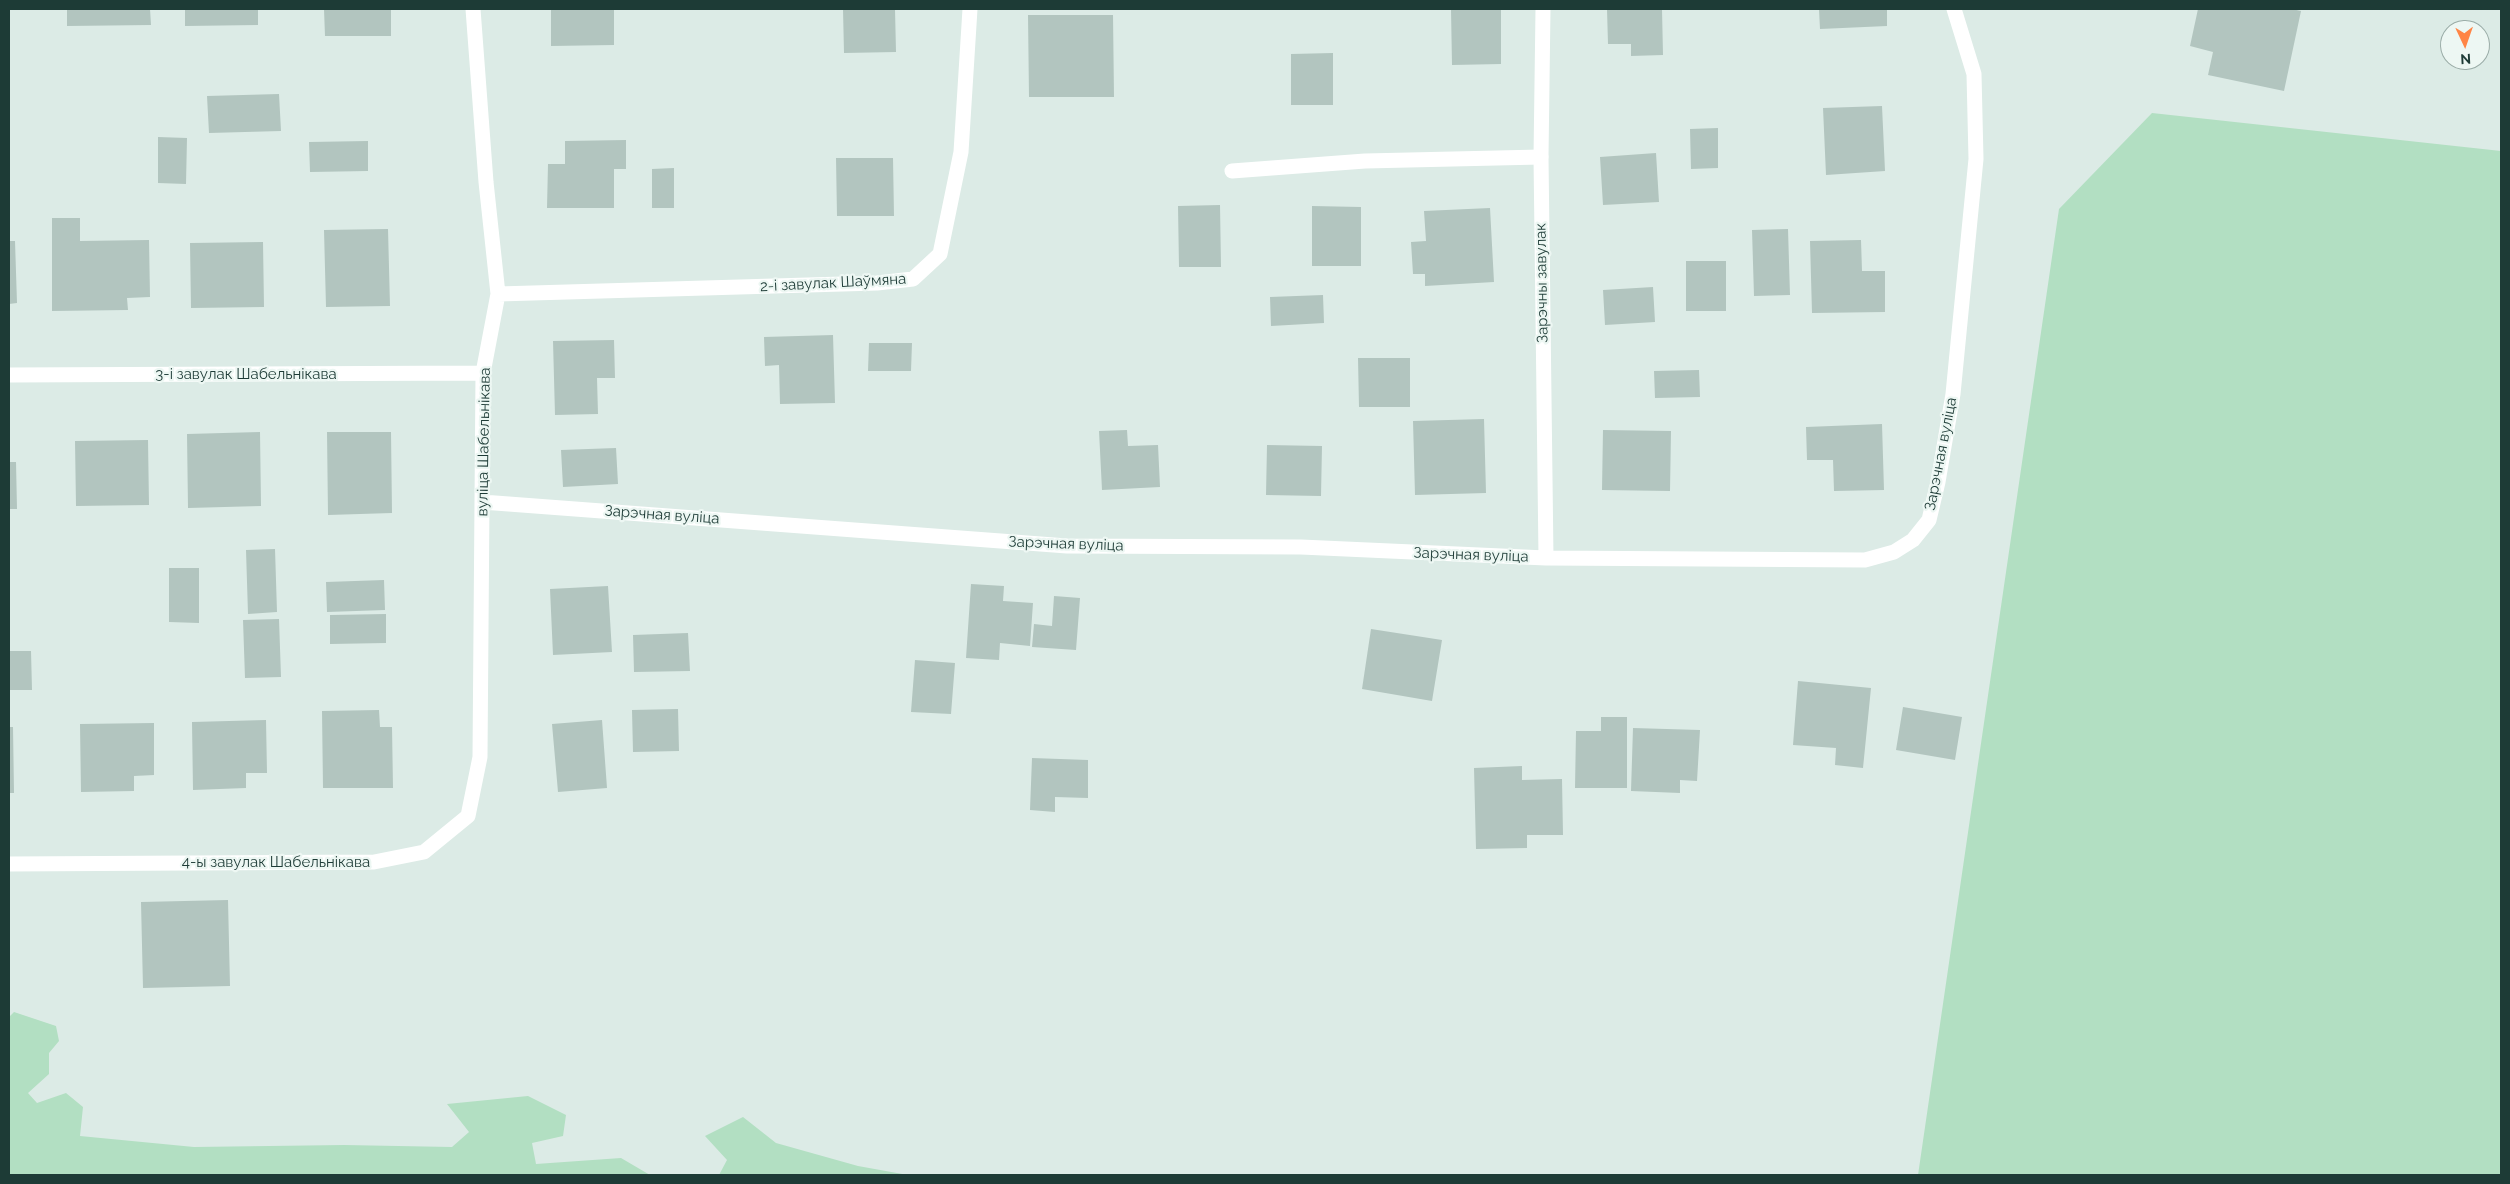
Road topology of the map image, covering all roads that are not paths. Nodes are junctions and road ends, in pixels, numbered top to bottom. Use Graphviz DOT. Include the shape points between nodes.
graph roads {
  1 [pos="473,9"];
  2 [pos="970,9"];
  3 [pos="1543,9"];
  4 [pos="1954,9"];
  5 [pos="1541,157"];
  6 [pos="1232,171"];
  7 [pos="498,294"];
  8 [pos="483,372"];
  9 [pos="9,375"];
  10 [pos="482,502"];
  11 [pos="1546,558"];
  12 [pos="480,757"];
  13 [pos="9,864"];
  1 -- 7 [label="street, вуліца Шабельнікава"];
  2 -- 7 [label="street, 2-і завулак Шаўмяна" via="961,152 940,254 913,279 877,283"];
  3 -- 5 [label="street, Зарэчны завулак"];
  4 -- 11 [label="street, Зарэчная вуліца" via="1974,74 1976,159 1953,394 1928,520 1913,540 1894,552 1865,560"];
  5 -- 6 [label="street" via="1365,161"];
  5 -- 11 [label="street, Зарэчны завулак"];
  7 -- 8 [label="street, вуліца Шабельнікава"];
  8 -- 9 [label="street, 3-і завулак Шабельнікава"];
  8 -- 10 [label="street, вуліца Шабельнікава"];
  10 -- 11 [label="street, Зарэчная вуліца" via="1067,546 1301,547"];
  10 -- 12 [label="street, вуліца Шабельнікава"];
  12 -- 13 [label="street, 4-ы завулак Шабельнікава" via="468,816 424,852 374,862"];
}
